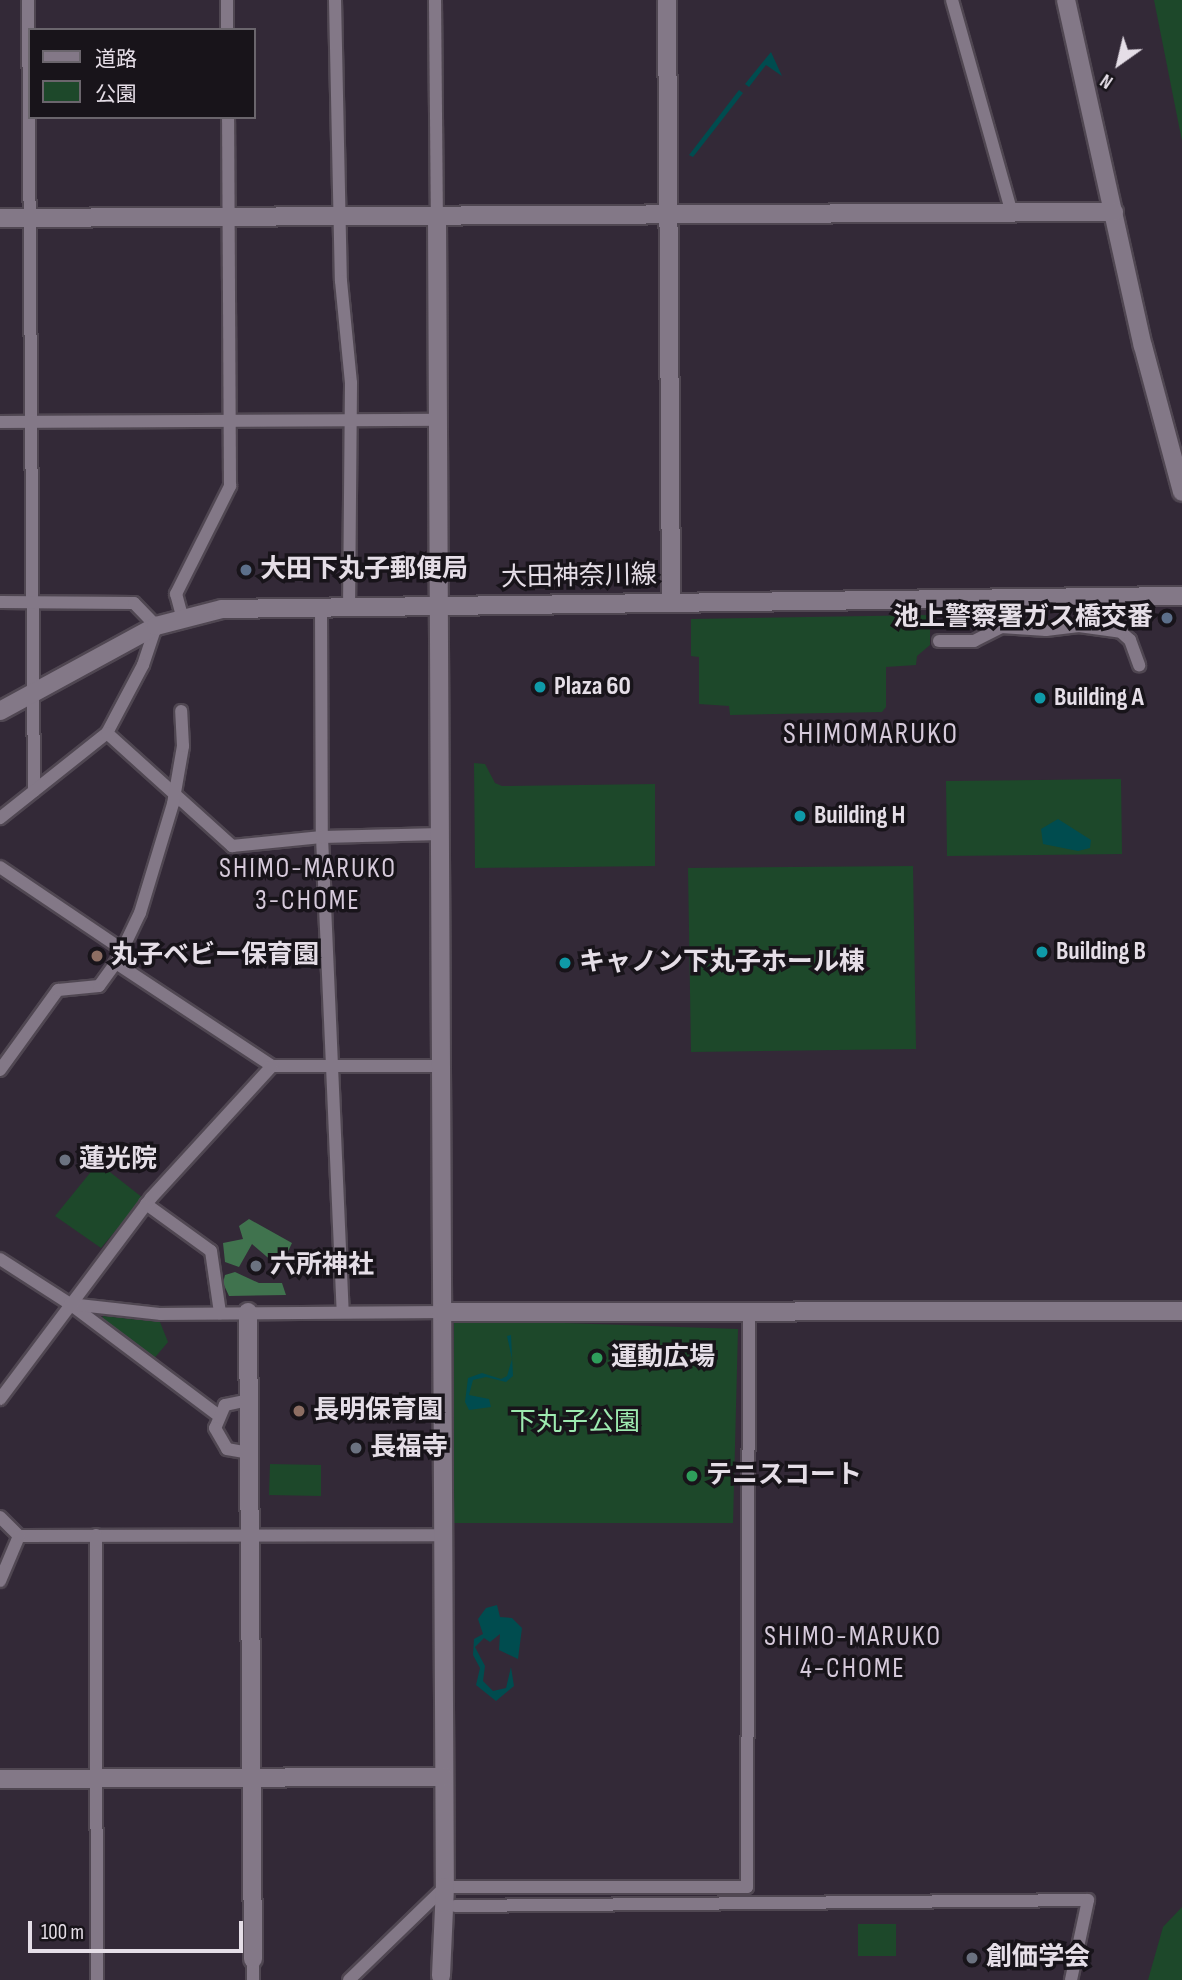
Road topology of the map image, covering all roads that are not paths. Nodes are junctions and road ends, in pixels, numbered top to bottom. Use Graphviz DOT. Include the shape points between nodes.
graph roads {
  1 [pos="28,0"];
  2 [pos="227,0"];
  3 [pos="335,0"];
  4 [pos="435,0"];
  5 [pos="667,0"];
  6 [pos="952,0"];
  7 [pos="1066,0"];
  8 [pos="28,28"];
  9 [pos="227,28"];
  10 [pos="29,119"];
  11 [pos="228,119"];
  12 [pos="1114,212"];
  13 [pos="1012,213"];
  14 [pos="668,216"];
  15 [pos="339,217"];
  16 [pos="437,217"];
  17 [pos="0,218"];
  18 [pos="30,218"];
  19 [pos="230,218"];
  20 [pos="350,420"];
  21 [pos="439,420"];
  22 [pos="0,422"];
  23 [pos="32,422"];
  24 [pos="230,422"];
  25 [pos="1182,492"];
  26 [pos="1182,596"];
  27 [pos="0,602"];
  28 [pos="671,602"];
  29 [pos="31,603"];
  30 [pos="321,606"];
  31 [pos="349,606"];
  32 [pos="439,606"];
  33 [pos="182,616"];
  34 [pos="156,626"];
  35 [pos="939,641"];
  36 [pos="1139,665"];
  37 [pos="34,692"];
  38 [pos="0,710"];
  39 [pos="181,711"];
  40 [pos="107,733"];
  41 [pos="34,791"];
  42 [pos="174,797"];
  43 [pos="0,818"];
  44 [pos="440,834"];
  45 [pos="322,837"];
  46 [pos="0,867"];
  47 [pos="122,950"];
  48 [pos="116,963"];
  49 [pos="272,1066"];
  50 [pos="335,1066"];
  51 [pos="442,1066"];
  52 [pos="0,1070"];
  53 [pos="146,1204"];
  54 [pos="0,1259"];
  55 [pos="70,1304"];
  56 [pos="1182,1311"];
  57 [pos="248,1312"];
  58 [pos="343,1312"];
  59 [pos="441,1312"];
  60 [pos="220,1313"];
  61 [pos="749,1313"];
  62 [pos="0,1399"];
  63 [pos="249,1400"];
  64 [pos="218,1415"];
  65 [pos="250,1453"];
  66 [pos="0,1517"];
  67 [pos="96,1535"];
  68 [pos="250,1535"];
  69 [pos="443,1535"];
  70 [pos="19,1536"];
  71 [pos="0,1581"];
  72 [pos="444,1777"];
  73 [pos="97,1778"];
  74 [pos="0,1779"];
  75 [pos="253,1779"];
  76 [pos="445,1887"];
  77 [pos="455,1906"];
  78 [pos="253,1959"];
  79 [pos="441,1978"];
  80 [pos="97,1980"];
  81 [pos="253,1980"];
  82 [pos="349,1980"];
  83 [pos="1071,1980"];
  1 -- 8 [label="street"];
  2 -- 9 [label="street"];
  3 -- 15 [label="street"];
  4 -- 16 [label="street"];
  5 -- 14 [label="street"];
  6 -- 13 [label="street"];
  7 -- 12 [label="street"];
  10 -- 18 [label="street"];
  11 -- 19 [label="street"];
  12 -- 13 [label="street"];
  12 -- 25 [label="street"];
  13 -- 14 [label="street"];
  14 -- 16 [label="street"];
  14 -- 28 [label="street"];
  15 -- 16 [label="street"];
  15 -- 19 [label="street"];
  15 -- 20 [label="street"];
  16 -- 21 [label="street"];
  17 -- 18 [label="street"];
  18 -- 19 [label="street"];
  18 -- 23 [label="street"];
  19 -- 24 [label="street"];
  20 -- 21 [label="street"];
  20 -- 24 [label="street"];
  20 -- 31 [label="street"];
  21 -- 32 [label="street"];
  22 -- 23 [label="street"];
  23 -- 24 [label="street"];
  23 -- 29 [label="street"];
  24 -- 33 [label="street" via="230,486 176,594"];
  26 -- 28 [label="street, 大田神奈川線"];
  27 -- 29 [label="street"];
  28 -- 32 [label="street, 大田神奈川線"];
  29 -- 34 [label="street" via="134,603"];
  29 -- 37 [label="street"];
  30 -- 31 [label="street, 大田神奈川線"];
  30 -- 33 [label="street, 大田神奈川線" via="222,609"];
  30 -- 45 [label="street"];
  31 -- 32 [label="street, 大田神奈川線"];
  32 -- 44 [label="street"];
  33 -- 34 [label="street, 大田神奈川線"];
  34 -- 37 [label="street, 大田神奈川線"];
  34 -- 40 [label="street" via="143,665"];
  35 -- 36 [label="street" via="974,641 1001,626 1046,630 1079,626 1121,632 1130,640"];
  37 -- 38 [label="street, 大田神奈川線"];
  37 -- 41 [label="street"];
  39 -- 42 [label="street" via="183,746"];
  40 -- 41 [label="street"];
  40 -- 42 [label="street"];
  41 -- 43 [label="street"];
  42 -- 45 [label="street" via="232,846"];
  42 -- 47 [label="street" via="158,858"];
  44 -- 45 [label="street"];
  44 -- 51 [label="street"];
  45 -- 50 [label="street"];
  46 -- 47 [label="street"];
  47 -- 48 [label="street"];
  48 -- 49 [label="street"];
  48 -- 52 [label="street" via="99,986 58,990"];
  49 -- 50 [label="street"];
  49 -- 53 [label="street"];
  50 -- 51 [label="street"];
  50 -- 58 [label="street"];
  51 -- 59 [label="street"];
  53 -- 55 [label="street"];
  53 -- 60 [label="street" via="211,1251"];
  54 -- 55 [label="street"];
  55 -- 60 [label="street" via="161,1314"];
  55 -- 62 [label="street"];
  55 -- 64 [label="street"];
  56 -- 61 [label="street"];
  57 -- 58 [label="street"];
  57 -- 60 [label="street"];
  57 -- 63 [label="street"];
  58 -- 59 [label="street"];
  59 -- 61 [label="street"];
  59 -- 69 [label="street"];
  61 -- 76 [label="street" via="747,1887"];
  63 -- 64 [label="street" via="232,1400"];
  63 -- 65 [label="street"];
  64 -- 65 [label="street" via="219,1441 232,1451"];
  65 -- 68 [label="street"];
  66 -- 70 [label="street"];
  67 -- 68 [label="street"];
  67 -- 70 [label="street"];
  67 -- 73 [label="street"];
  68 -- 69 [label="street"];
  68 -- 75 [label="street"];
  69 -- 72 [label="street"];
  70 -- 71 [label="street"];
  72 -- 75 [label="street"];
  72 -- 76 [label="street"];
  73 -- 74 [label="street"];
  73 -- 75 [label="street"];
  73 -- 80 [label="street"];
  75 -- 78 [label="street"];
  76 -- 79 [label="street"];
  76 -- 82 [label="street"];
  77 -- 83 [label="street" via="1088,1900"];
  78 -- 81 [label="street"];
}
